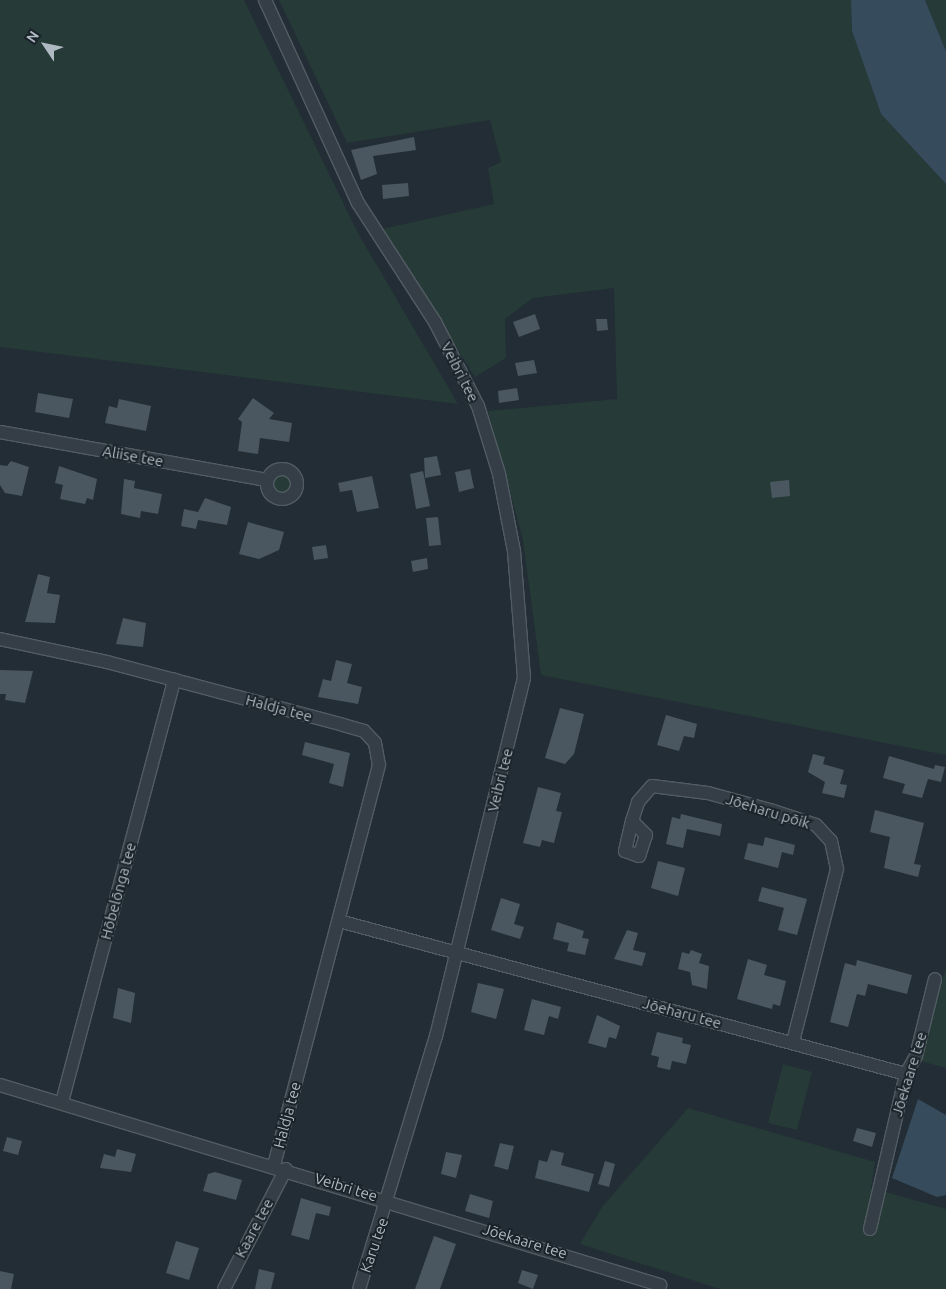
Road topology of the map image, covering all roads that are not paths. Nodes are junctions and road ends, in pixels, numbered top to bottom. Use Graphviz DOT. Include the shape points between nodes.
graph roads {
  1 [pos="265,0"];
  2 [pos="0,432"];
  3 [pos="267,480"];
  4 [pos="0,639"];
  5 [pos="174,680"];
  6 [pos="632,821"];
  7 [pos="340,921"];
  8 [pos="457,952"];
  9 [pos="935,979"];
  10 [pos="793,1042"];
  11 [pos="906,1074"];
  12 [pos="0,1085"];
  13 [pos="62,1102"];
  14 [pos="280,1167"];
  15 [pos="390,1200"];
  16 [pos="870,1229"];
  17 [pos="660,1285"];
  18 [pos="224,1289"];
  19 [pos="359,1289"];
  1 -- 8 [label="street, Veibri tee" via="354,195 460,368 478,406 499,474 514,551 524,678"];
  2 -- 3 [label="street, Aliise tee"];
  4 -- 5 [label="street, Haldja tee" via="23,641"];
  5 -- 7 [label="street, Haldja tee" via="371,737 379,765"];
  5 -- 13 [label="street, Hõbelõnga tee"];
  6 -- 10 [label="street, Jõeharu põik" via="638,802 652,786 708,793 772,811 816,825 831,841 837,869"];
  7 -- 8 [label="street"];
  7 -- 14 [label="street, Haldja tee"];
  8 -- 10 [label="street, Jõeharu tee"];
  8 -- 15 [label="street, Veibri tee"];
  9 -- 11 [label="street, Jõekaare tee" via="916,1056"];
  10 -- 11 [label="street, Jõeharu tee"];
  11 -- 16 [label="street, Jõekaare tee"];
  12 -- 13 [label="street, Veibri tee"];
  13 -- 14 [label="street, Veibri tee"];
  14 -- 15 [label="street, Veibri tee"];
  14 -- 18 [label="street, Kaare tee"];
  15 -- 17 [label="street, Jõekaare tee"];
  15 -- 19 [label="street, Karu tee"];
}
